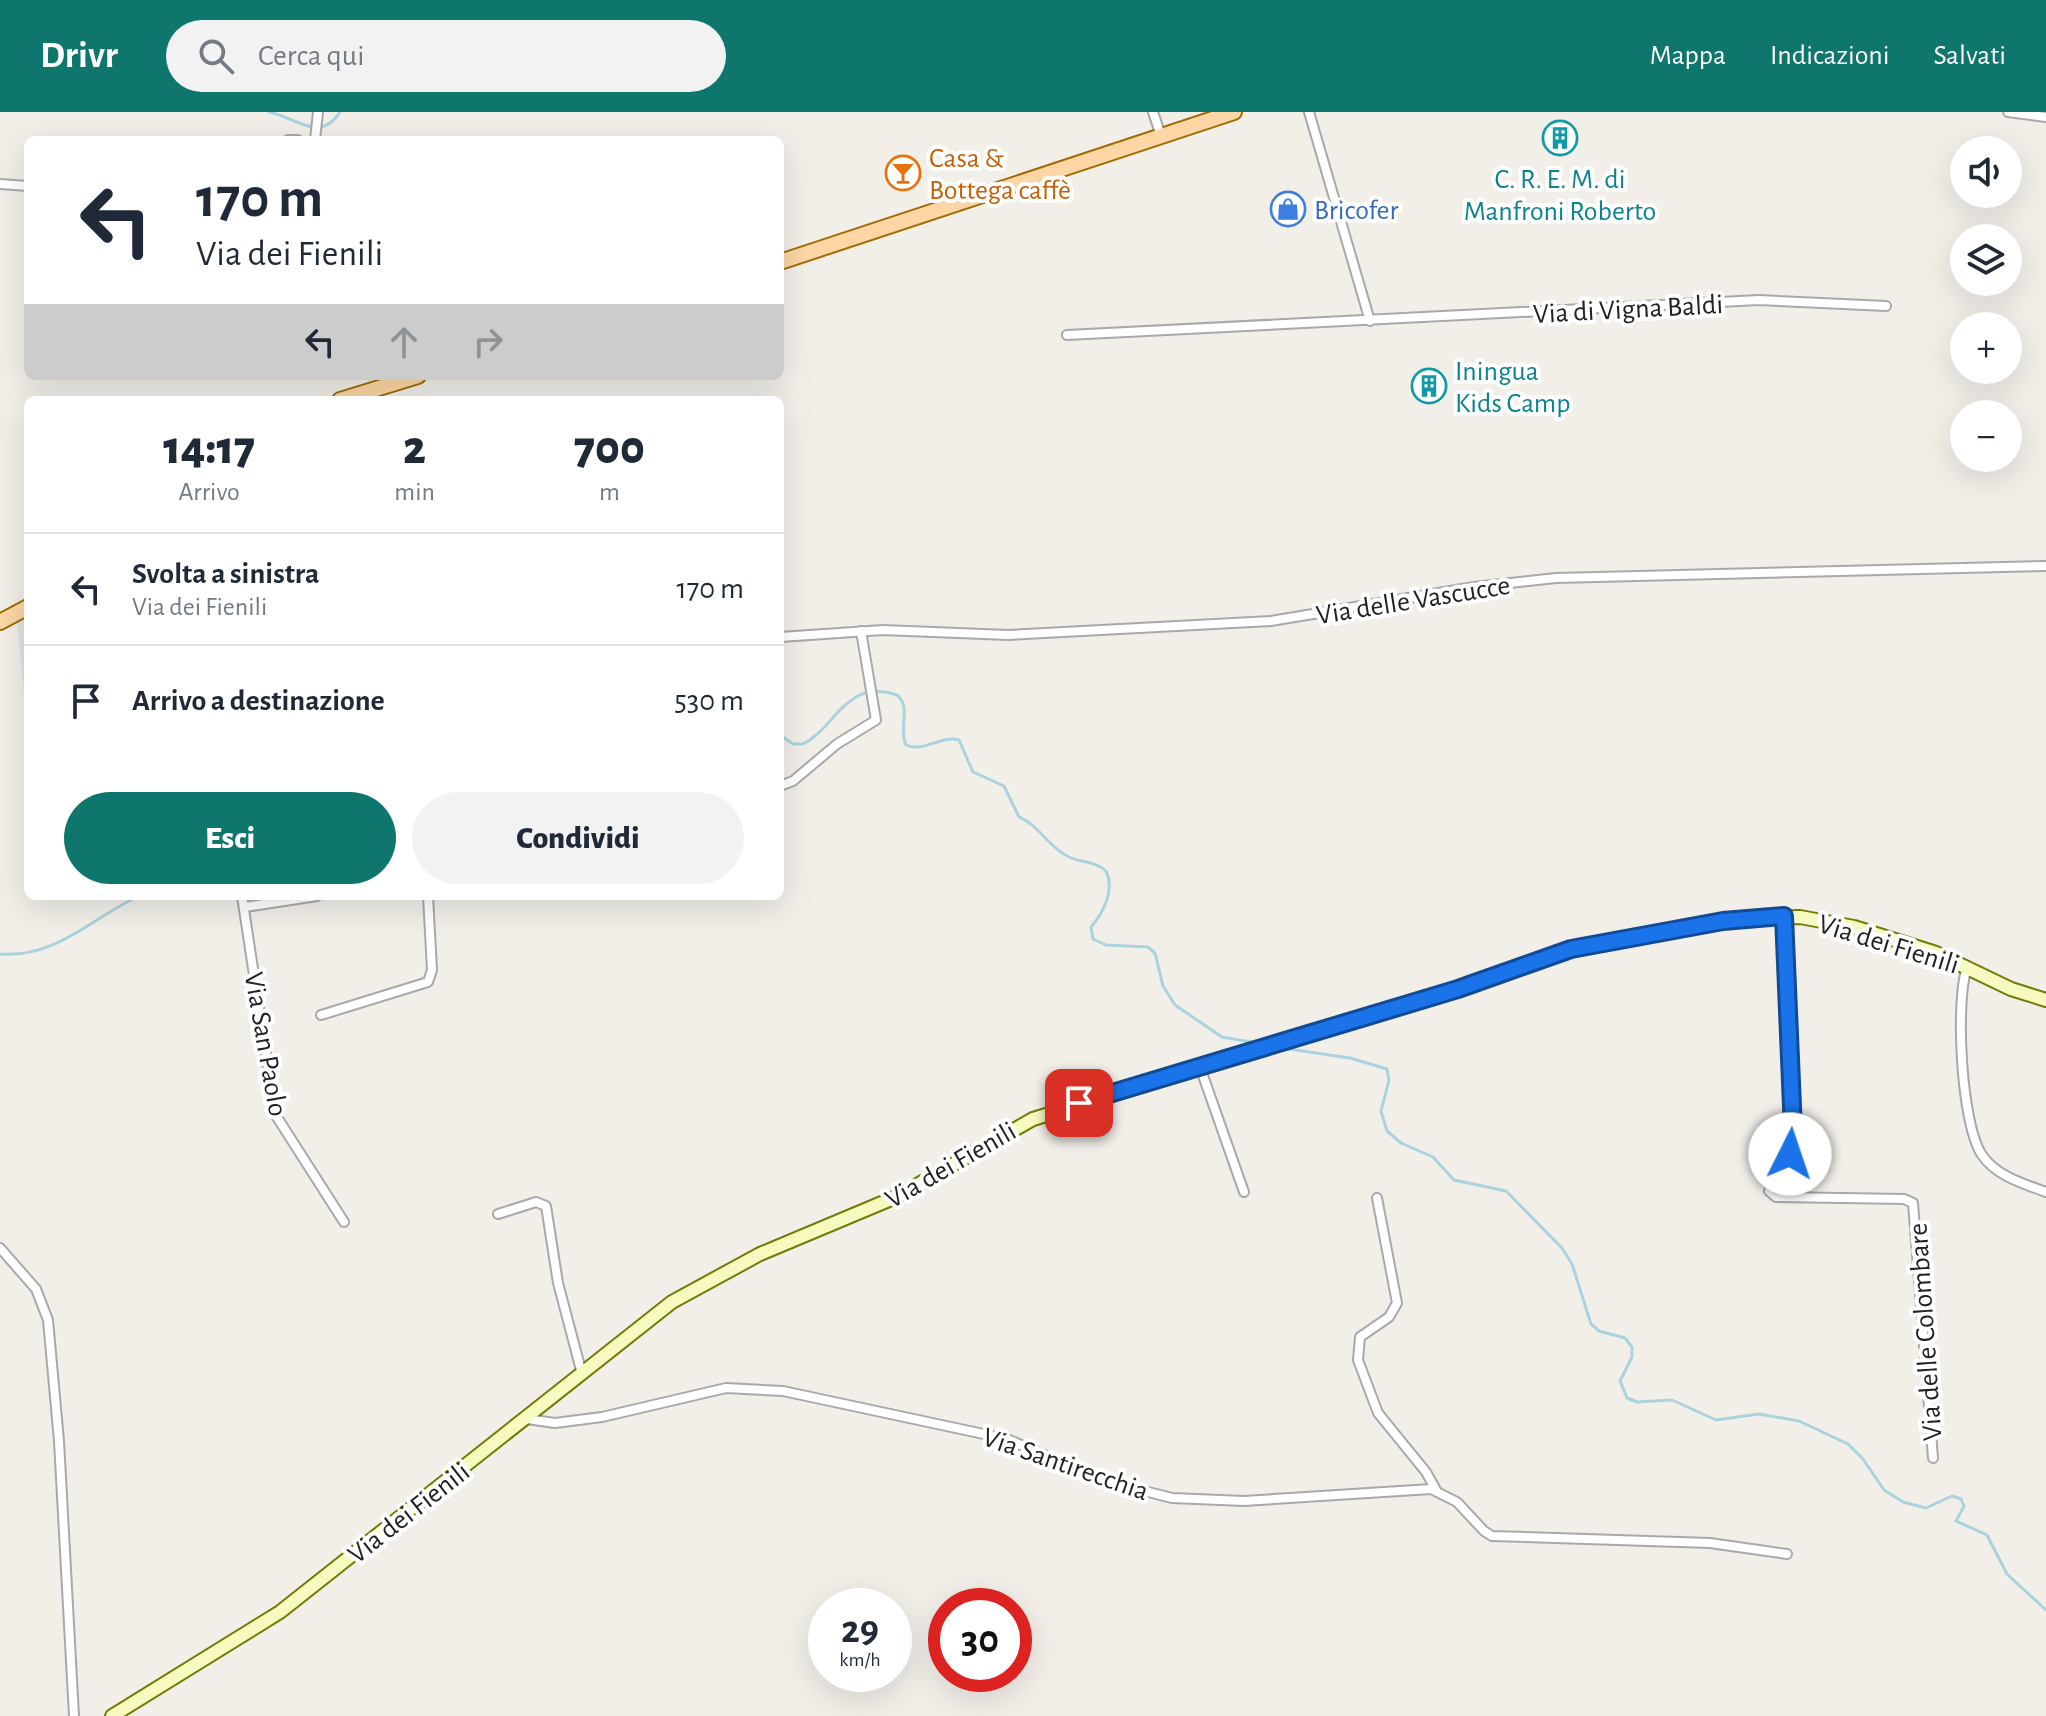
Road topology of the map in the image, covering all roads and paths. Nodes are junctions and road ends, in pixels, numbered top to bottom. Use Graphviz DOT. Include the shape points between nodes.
graph roads {
  1 [pos="318,112"];
  2 [pos="1153,112"];
  3 [pos="1234,112"];
  4 [pos="1309,112"];
  5 [pos="2008,112"];
  6 [pos="2046,117"];
  7 [pos="316,136"];
  8 [pos="1161,136"];
  9 [pos="0,184"];
  10 [pos="24,186"];
  11 [pos="784,261"];
  12 [pos="1886,306"];
  13 [pos="1370,321"];
  14 [pos="1067,335"];
  15 [pos="383,381"];
  16 [pos="349,396"];
  17 [pos="2046,566"];
  18 [pos="24,609"];
  19 [pos="0,622"];
  20 [pos="861,631"];
  21 [pos="784,637"];
  22 [pos="784,784"];
  23 [pos="243,900"];
  24 [pos="291,900"];
  25 [pos="428,900"];
  26 [pos="245,907"];
  27 [pos="1784,916"];
  28 [pos="1967,967"];
  29 [pos="2046,1000"];
  30 [pos="321,1015"];
  31 [pos="1200,1067"];
  32 [pos="1244,1192"];
  33 [pos="2046,1192"];
  34 [pos="1377,1198"];
  35 [pos="498,1214"];
  36 [pos="344,1222"];
  37 [pos="0,1248"];
  38 [pos="582,1374"];
  39 [pos="527,1419"];
  40 [pos="1933,1458"];
  41 [pos="1436,1490"];
  42 [pos="1787,1554"];
  43 [pos="74,1716"];
  44 [pos="112,1716"];
  1 -- 7 [label="street"];
  2 -- 8 [label="street"];
  3 -- 8 [label="main road"];
  4 -- 13 [label="street"];
  5 -- 6 [label="street"];
  8 -- 11 [label="main road"];
  9 -- 10 [label="street"];
  12 -- 13 [label="street, Via di Vigna Baldi" via="1759,300"];
  13 -- 14 [label="street, Via di Vigna Baldi"];
  15 -- 16 [label="main road"];
  17 -- 20 [label="street, Via delle Vascucce" via="1556,578 1277,620 1003,635"];
  18 -- 19 [label="main road"];
  20 -- 21 [label="street, Via delle Vascucce"];
  20 -- 22 [label="street" via="874,723"];
  23 -- 26 [label="street, Via San Paolo"];
  24 -- 26 [label="street"];
  25 -- 30 [label="street" via="428,982"];
  26 -- 36 [label="street, Via San Paolo" via="275,1114"];
  27 -- 28 [label="street, Via dei Fienili" via="1844,924"];
  27 -- 31 [label="street, Via dei Fienili" via="1723,921 1571,949"];
  27 -- 40 [label="street, Via delle Colombare" via="1793,1138 1769,1191 1776,1197 1913,1203"];
  28 -- 29 [label="street, Via dei Fienili"];
  28 -- 33 [label="street" via="1959,1011 1976,1143 1997,1169"];
  31 -- 32 [label="street"];
  31 -- 38 [label="street, Via dei Fienili" via="1023,1123 890,1200 765,1252 689,1291"];
  34 -- 41 [label="street" via="1397,1303 1389,1317 1360,1337 1358,1360 1380,1418"];
  35 -- 38 [label="street" via="536,1202 546,1206 560,1291"];
  37 -- 43 [label="street" via="36,1289 48,1320"];
  38 -- 39 [label="street, Via dei Fienili"];
  39 -- 41 [label="street, Via Santirecchia" via="568,1422 722,1389 777,1390 1007,1439 1105,1481 1178,1499 1244,1501"];
  39 -- 44 [label="street, Via dei Fienili" via="267,1622"];
  41 -- 42 [label="street" via="1461,1505 1492,1536 1710,1543"];
}
